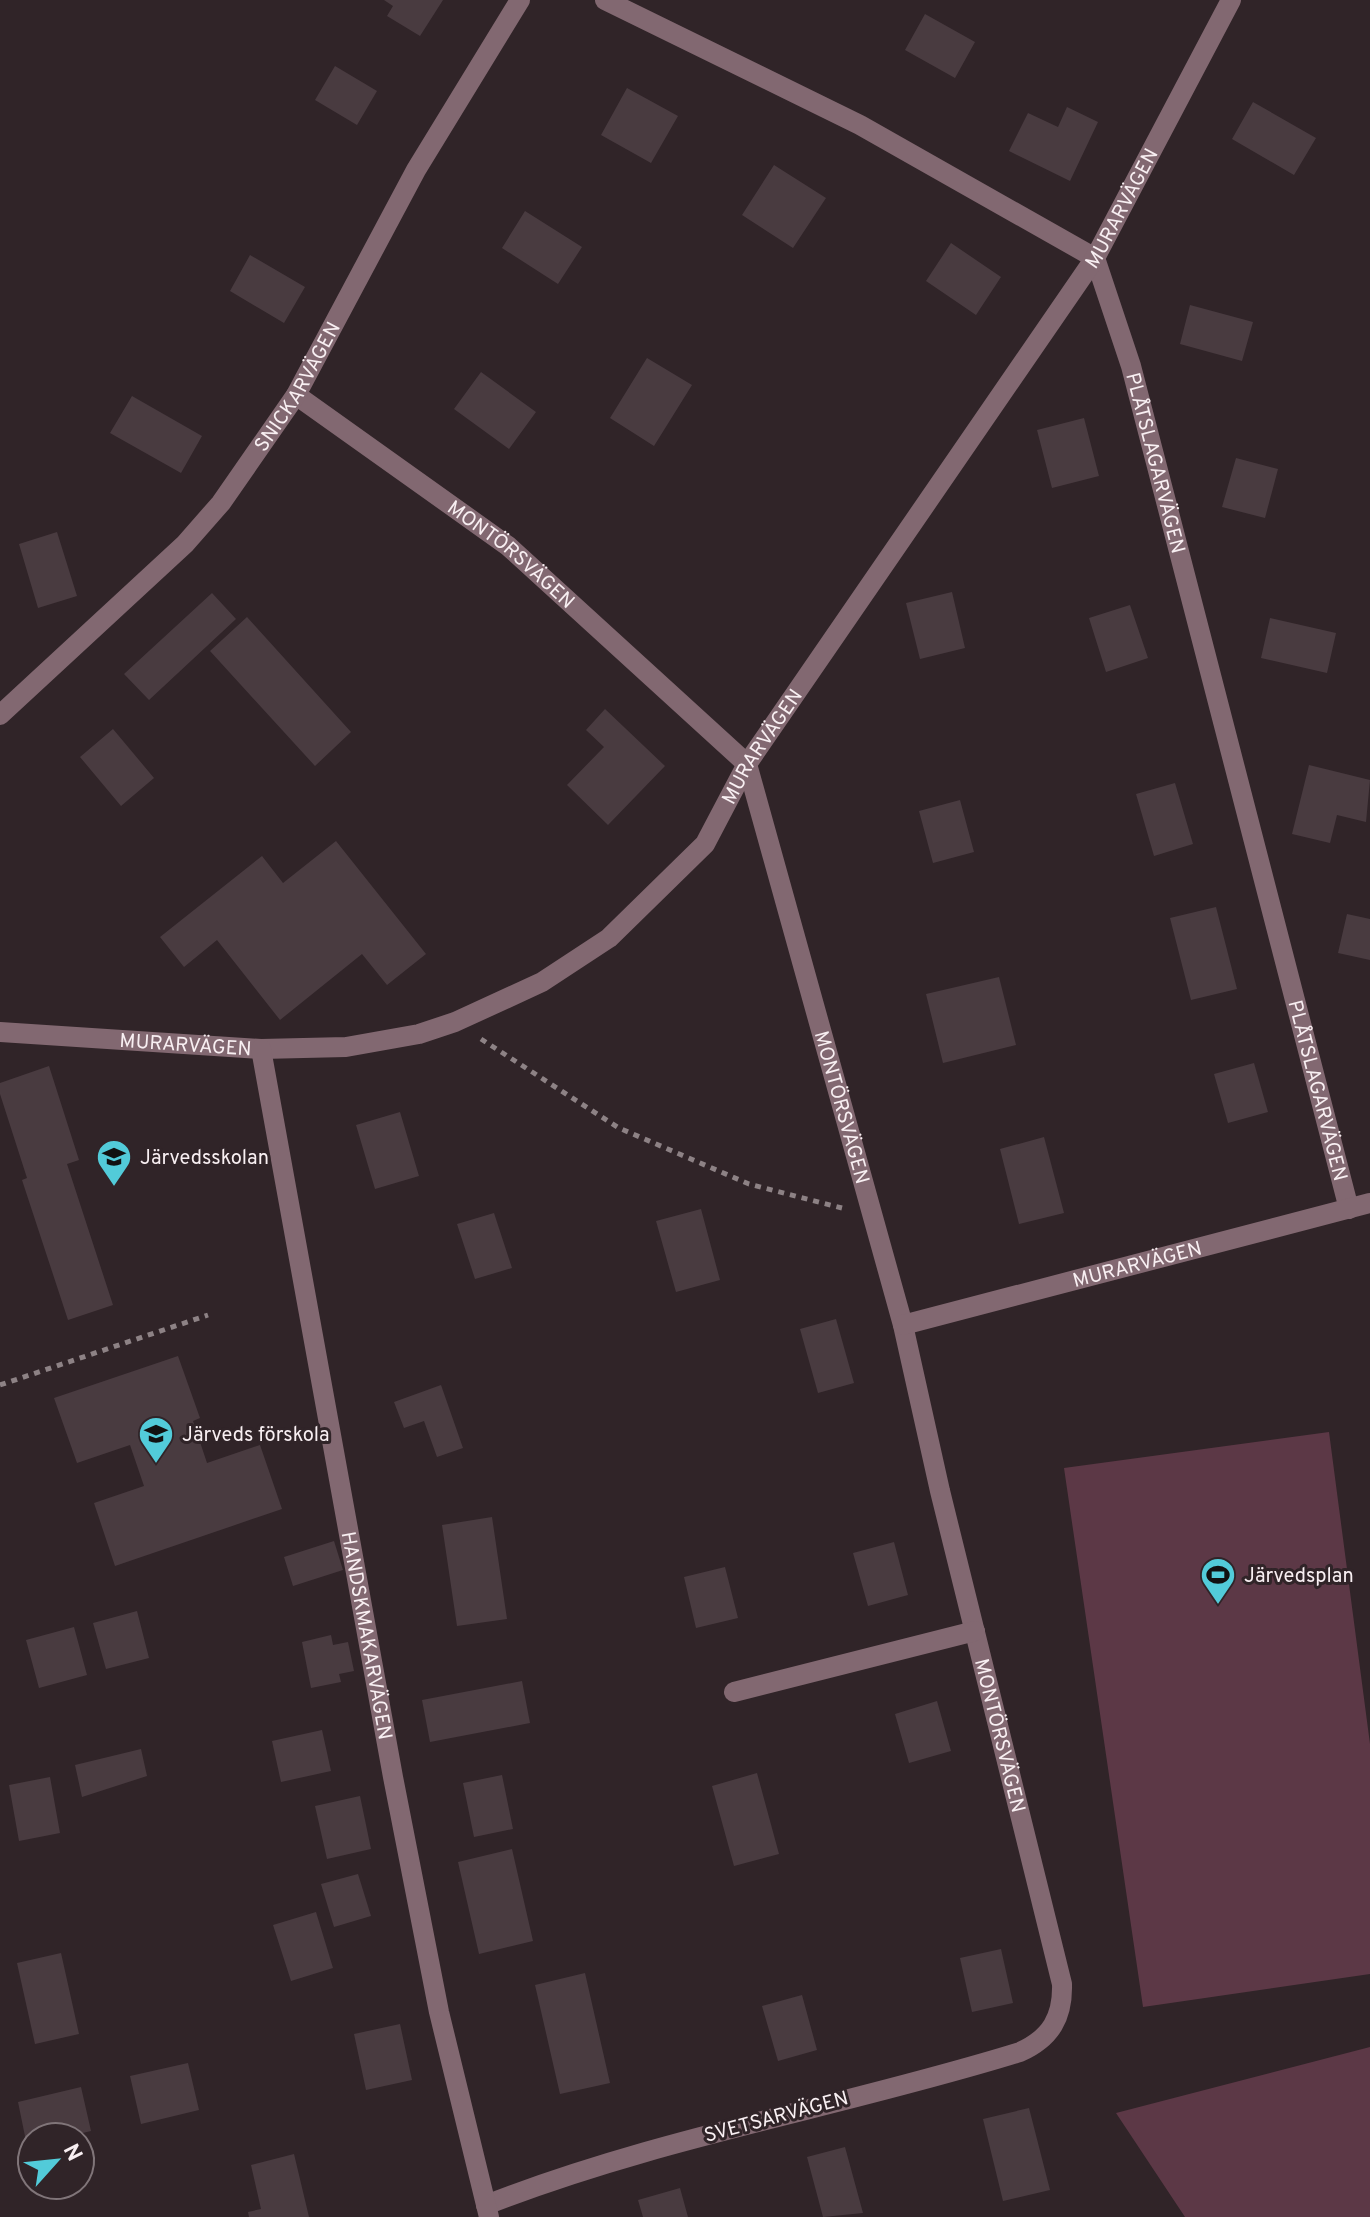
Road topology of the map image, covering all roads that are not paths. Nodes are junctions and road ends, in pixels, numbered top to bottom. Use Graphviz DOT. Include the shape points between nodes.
graph roads {
  1 [pos="520,0"];
  2 [pos="605,0"];
  3 [pos="1231,0"];
  4 [pos="1095,258"];
  5 [pos="296,395"];
  6 [pos="0,715"];
  7 [pos="747,764"];
  8 [pos="0,1032"];
  9 [pos="261,1049"];
  10 [pos="1370,1203"];
  11 [pos="1349,1209"];
  12 [pos="903,1325"];
  13 [pos="975,1631"];
  14 [pos="734,1692"];
  15 [pos="1057,2020"];
  16 [pos="487,2211"];
  1 -- 5 [label="street, SNICKARVÄGEN" via="416,170"];
  2 -- 4 [label="street" via="860,125"];
  3 -- 4 [label="street, MURARVÄGEN"];
  4 -- 7 [label="street, MURARVÄGEN"];
  4 -- 11 [label="street, PLÅTSLAGARVÄGEN" via="1131,366"];
  5 -- 6 [label="street, SNICKARVÄGEN" via="221,503 185,544"];
  5 -- 7 [label="street, MONTÖRSVÄGEN" via="508,546"];
  7 -- 9 [label="street, MURARVÄGEN" via="705,844 609,938 542,982 419,1034 346,1047"];
  7 -- 12 [label="street, MONTÖRSVÄGEN"];
  8 -- 9 [label="street, MURARVÄGEN"];
  9 -- 16 [label="street, HANDSKMAKARVÄGEN" via="393,1777 439,2012"];
  10 -- 11 [label="street, MURARVÄGEN"];
  11 -- 12 [label="street, MURARVÄGEN"];
  12 -- 13 [label="street, MONTÖRSVÄGEN"];
  13 -- 14 [label="street"];
  13 -- 15 [label="street, MONTÖRSVÄGEN" via="1060,1967 1062,2003"];
  15 -- 16 [label="street, SVETSARVÄGEN" via="1043,2041 1020,2052 657,2147 550,2179"];
}
